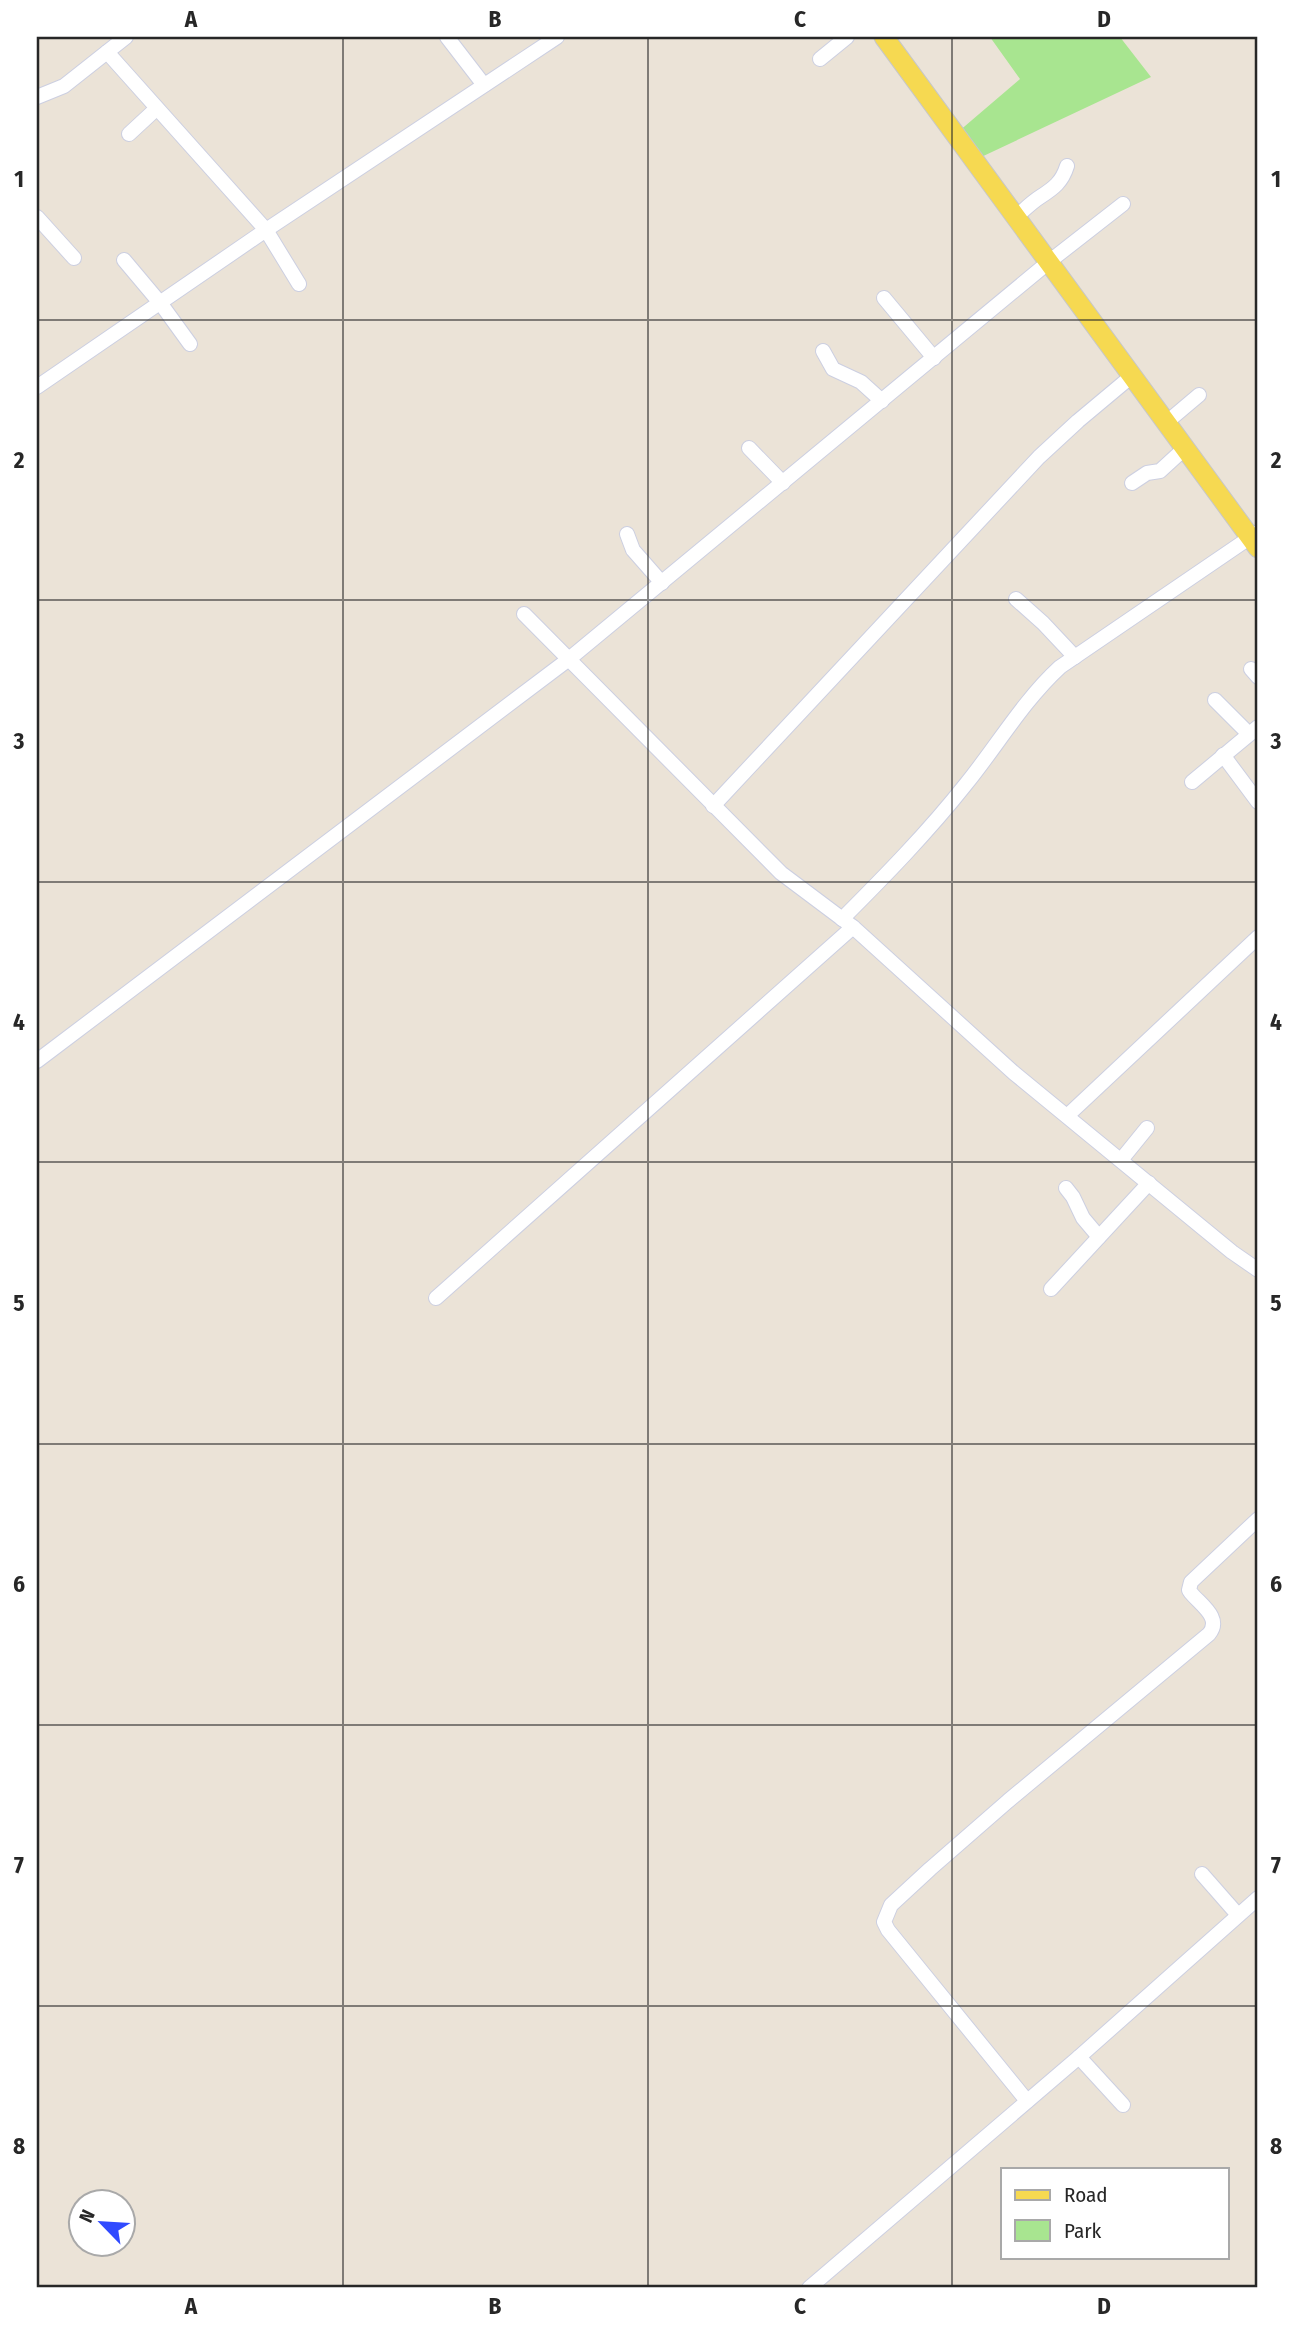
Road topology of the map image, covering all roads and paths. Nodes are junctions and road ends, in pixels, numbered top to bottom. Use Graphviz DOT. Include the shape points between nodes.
graph roads {
  1 [pos="126,37"];
  2 [pos="447,37"];
  3 [pos="554,37"];
  4 [pos="847,37"];
  5 [pos="888,38"];
  6 [pos="107,52"];
  7 [pos="820,59"];
  8 [pos="484,85"];
  9 [pos="37,97"];
  10 [pos="156,109"];
  11 [pos="129,134"];
  12 [pos="1067,166"];
  13 [pos="1122,204"];
  14 [pos="1017,216"];
  15 [pos="37,217"];
  16 [pos="266,230"];
  17 [pos="74,258"];
  18 [pos="124,260"];
  19 [pos="1050,261"];
  20 [pos="299,284"];
  21 [pos="884,298"];
  22 [pos="161,303"];
  23 [pos="190,344"];
  24 [pos="823,351"];
  25 [pos="934,358"];
  26 [pos="1133,375"];
  27 [pos="37,387"];
  28 [pos="1199,395"];
  29 [pos="882,401"];
  30 [pos="1167,422"];
  31 [pos="749,448"];
  32 [pos="1184,449"];
  33 [pos="783,483"];
  34 [pos="1132,483"];
  35 [pos="627,534"];
  36 [pos="1256,539"];
  37 [pos="662,583"];
  38 [pos="1016,599"];
  39 [pos="524,614"];
  40 [pos="1075,657"];
  41 [pos="569,659"];
  42 [pos="1214,700"];
  43 [pos="1254,730"];
  44 [pos="1223,755"];
  45 [pos="1192,782"];
  46 [pos="1258,802"];
  47 [pos="713,806"];
  48 [pos="848,923"];
  49 [pos="1258,937"];
  50 [pos="37,1061"];
  51 [pos="1067,1116"];
  52 [pos="1147,1128"];
  53 [pos="1121,1160"];
  54 [pos="1149,1183"];
  55 [pos="1066,1188"];
  56 [pos="1099,1237"];
  57 [pos="1258,1270"];
  58 [pos="1051,1289"];
  59 [pos="436,1298"];
  60 [pos="1258,1519"];
  61 [pos="1202,1874"];
  62 [pos="1258,1898"];
  63 [pos="1238,1915"];
  64 [pos="1079,2057"];
  65 [pos="1027,2101"];
  66 [pos="1123,2105"];
  67 [pos="809,2288"];
  1 -- 6 [label="street"];
  2 -- 8 [label="street"];
  3 -- 8 [label="street"];
  4 -- 7 [label="street"];
  5 -- 14 [label="main road"];
  6 -- 9 [label="street" via="64,86"];
  6 -- 10 [label="street"];
  8 -- 16 [label="street"];
  10 -- 11 [label="street"];
  10 -- 16 [label="street"];
  12 -- 14 [label="street" via="1054,188"];
  13 -- 19 [label="street"];
  14 -- 19 [label="main road"];
  15 -- 17 [label="street"];
  16 -- 20 [label="street"];
  16 -- 22 [label="street"];
  18 -- 22 [label="street"];
  19 -- 25 [label="street"];
  19 -- 26 [label="main road"];
  21 -- 25 [label="street"];
  22 -- 23 [label="street"];
  22 -- 27 [label="street"];
  24 -- 29 [label="street" via="833,369 861,382"];
  25 -- 29 [label="street"];
  26 -- 30 [label="main road"];
  26 -- 47 [label="street" via="1039,457"];
  28 -- 30 [label="street"];
  29 -- 33 [label="street"];
  30 -- 32 [label="main road"];
  31 -- 33 [label="street"];
  32 -- 34 [label="street" via="1160,471"];
  32 -- 36 [label="main road"];
  33 -- 37 [label="street"];
  35 -- 37 [label="street" via="633,550"];
  36 -- 40 [label="street"];
  37 -- 41 [label="street"];
  38 -- 40 [label="street"];
  39 -- 41 [label="street"];
  40 -- 48 [label="street" via="1043,683 965,786"];
  41 -- 47 [label="street"];
  41 -- 50 [label="street"];
  42 -- 43 [label="street"];
  43 -- 44 [label="street"];
  44 -- 45 [label="street"];
  44 -- 46 [label="street"];
  47 -- 48 [label="street" via="780,873"];
  48 -- 51 [label="street"];
  48 -- 59 [label="street"];
  49 -- 51 [label="street"];
  51 -- 53 [label="street"];
  52 -- 53 [label="street"];
  53 -- 54 [label="street"];
  54 -- 56 [label="street"];
  54 -- 57 [label="street"];
  55 -- 56 [label="street"];
  56 -- 58 [label="street"];
  60 -- 65 [label="street" via="1191,1583 1189,1590 1215,1622 1209,1634 1008,1801 887,1911 884,1923 888,1930"];
  61 -- 63 [label="street"];
  62 -- 63 [label="street"];
  63 -- 64 [label="street"];
  64 -- 65 [label="street"];
  64 -- 66 [label="street"];
  65 -- 67 [label="street"];
}
